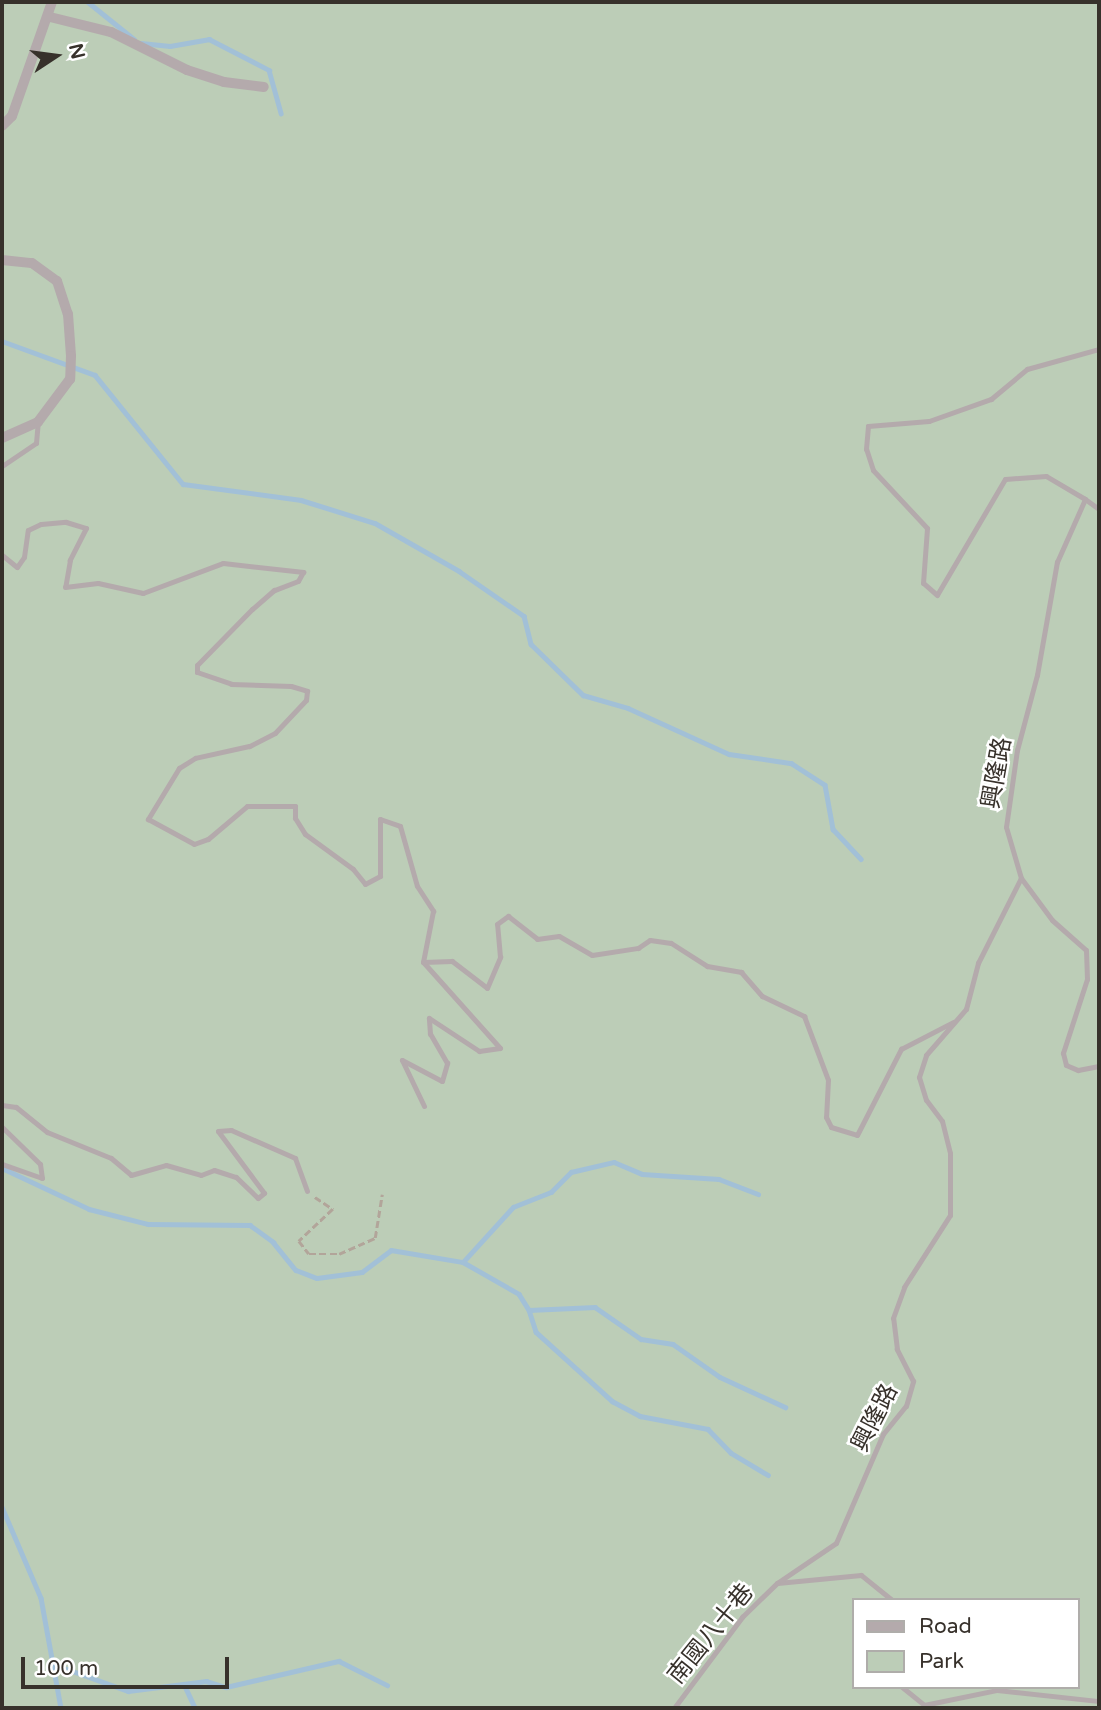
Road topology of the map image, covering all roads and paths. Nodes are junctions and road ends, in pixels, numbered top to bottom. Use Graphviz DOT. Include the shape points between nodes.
graph roads {
  1 [pos="52,2"];
  2 [pos="50,17"];
  3 [pos="264,87"];
  4 [pos="2,126"];
  5 [pos="2,260"];
  6 [pos="1099,349"];
  7 [pos="38,422"];
  8 [pos="2,438"];
  9 [pos="2,466"];
  10 [pos="1085,499"];
  11 [pos="1099,509"];
  12 [pos="2,555"];
  13 [pos="1021,878"];
  14 [pos="424,962"];
  15 [pos="956,1021"];
  16 [pos="1099,1066"];
  17 [pos="2,1104"];
  18 [pos="424,1106"];
  19 [pos="2,1127"];
  20 [pos="2,1164"];
  21 [pos="307,1191"];
  22 [pos="382,1195"];
  23 [pos="776,1583"];
  24 [pos="890,1598"];
  25 [pos="904,1689"];
  26 [pos="1099,1701"];
  27 [pos="674,1708"];
  1 -- 2 [label="street"];
  2 -- 3 [label="street" via="111,32 212,78"];
  2 -- 4 [label="street" via="12,116"];
  5 -- 7 [label="street" via="43,268 57,281 68,314 70,379"];
  6 -- 10 [label="lane" via="1027,369 990,399 929,421 869,426 866,449 873,470 927,528 923,583 937,596 1005,479 1046,476"];
  7 -- 8 [label="street"];
  7 -- 9 [label="lane" via="36,443"];
  10 -- 11 [label="lane"];
  10 -- 13 [label="lane, 興隆路" via="1057,562 1037,674 1017,750 1006,827"];
  12 -- 14 [label="lane" via="17,567 24,557 27,530 66,522 86,528 70,560 65,587 98,583 143,593 223,563 303,572 298,580 274,590 252,609 197,665 197,672 231,684 291,686 307,691 306,700 275,733 249,746 195,758 179,768 148,819 194,844 208,839 247,806 295,806 295,818 305,834 353,869 365,884 380,876 380,819 400,826 417,886 433,911"];
  13 -- 15 [label="lane, 興隆路" via="978,963 967,1009"];
  13 -- 16 [label="lane" via="1052,920 1086,950 1087,979 1063,1053 1066,1065 1078,1070"];
  14 -- 15 [label="lane" via="452,961 487,988 500,957 496,924 508,916 537,939 559,936 592,955 638,948 650,940 671,943 707,966 741,972 762,996 804,1016 828,1080 831,1127 857,1135 901,1049"];
  14 -- 18 [label="lane" via="500,1048 479,1051 429,1018 430,1034 447,1063 442,1081 401,1060"];
  15 -- 23 [label="lane, 興隆路" via="926,1055 919,1077 926,1100 942,1121 950,1153 950,1215 904,1287 893,1318 897,1349 913,1381 906,1406 883,1434 836,1544"];
  17 -- 21 [label="lane" via="16,1107 57,1137 111,1158 131,1175 166,1165 201,1175 214,1170 236,1177 258,1198 264,1193 218,1131 231,1130 295,1158"];
  19 -- 20 [label="lane" via="40,1164 42,1178"];
  21 -- 22 [label="path" via="333,1209 299,1241 309,1254 339,1255 375,1238"];
  23 -- 24 [label="lane" via="861,1575"];
  23 -- 27 [label="lane, 南國八十巷" via="742,1617"];
  25 -- 26 [label="lane" via="924,1705 997,1690"];
}
